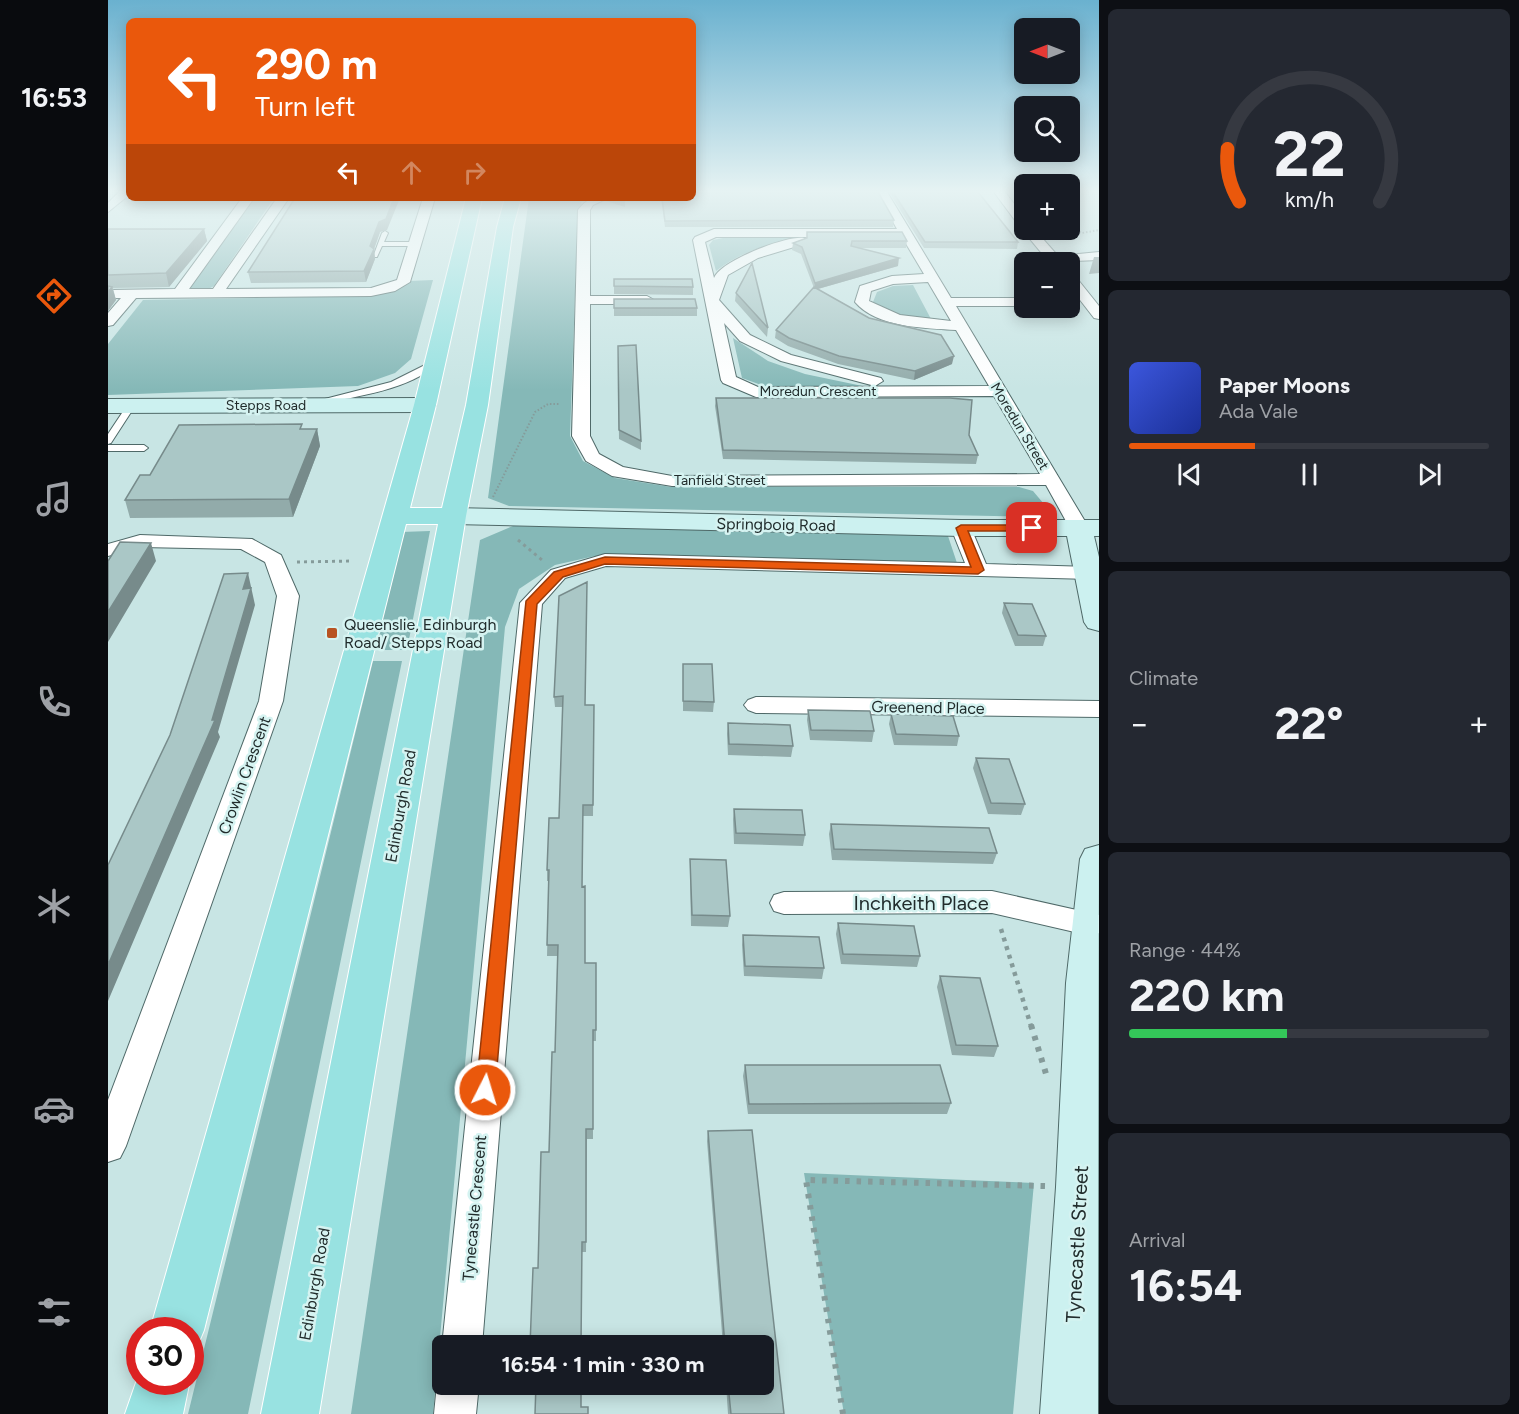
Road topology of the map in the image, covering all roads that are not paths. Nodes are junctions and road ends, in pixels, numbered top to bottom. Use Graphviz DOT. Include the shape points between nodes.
graph roads {
  1 [pos="205,258"];
  2 [pos="241,258"];
  3 [pos="411,258"];
  4 [pos="460,258"];
  5 [pos="496,258"];
  6 [pos="583,258"];
  7 [pos="701,258"];
  8 [pos="749,258"];
  9 [pos="919,258"];
  10 [pos="931,278"];
  11 [pos="1080,292"];
  12 [pos="217,293"];
  13 [pos="108,294"];
  14 [pos="132,294"];
  15 [pos="179,294"];
  16 [pos="582,300"];
  17 [pos="665,300"];
  18 [pos="706,301"];
  19 [pos="945,302"];
  20 [pos="1014,302"];
  21 [pos="1080,302"];
  22 [pos="1088,302"];
  23 [pos="1099,315"];
  24 [pos="108,322"];
  25 [pos="960,326"];
  26 [pos="434,364"];
  27 [pos="919,391"];
  28 [pos="999,391"];
  29 [pos="290,405"];
  30 [pos="451,405"];
  31 [pos="108,406"];
  32 [pos="131,406"];
  33 [pos="108,441"];
  34 [pos="108,448"];
  35 [pos="144,448"];
  36 [pos="1052,479"];
  37 [pos="395,516"];
  38 [pos="453,516"];
  39 [pos="961,528"];
  40 [pos="1089,528"];
  41 [pos="108,550"];
  42 [pos="978,570"];
  43 [pos="1090,573"];
  44 [pos="1099,622"];
  45 [pos="756,705"];
  46 [pos="1099,709"];
  47 [pos="1099,859"];
  48 [pos="784,903"];
  49 [pos="1092,924"];
  50 [pos="1093,984"];
  51 [pos="108,1146"];
  52 [pos="180,1317"];
  53 [pos="463,1335"];
  54 [pos="159,1395"];
  55 [pos="457,1395"];
  56 [pos="154,1414"];
  57 [pos="290,1414"];
  58 [pos="455,1414"];
  59 [pos="1068,1414"];
  1 -- 15 [label="street"];
  2 -- 12 [label="street"];
  3 -- 12 [label="street" via="403,282 371,292"];
  4 -- 26 [label="main road, Edinburgh Road"];
  5 -- 30 [label="main road, Edinburgh Road"];
  6 -- 16 [label="street, Tanfield Street"];
  7 -- 18 [label="street, Moredun Crescent"];
  8 -- 18 [label="street, Moredun Crescent" via="722,273"];
  9 -- 10 [label="street, Moredun Street"];
  10 -- 19 [label="street, Moredun Street"];
  10 -- 25 [label="street" via="892,280 865,289 862,302 877,313 917,324"];
  11 -- 22 [label="street"];
  12 -- 15 [label="street"];
  13 -- 14 [label="street"];
  14 -- 15 [label="street"];
  14 -- 24 [label="street"];
  16 -- 17 [label="street"];
  16 -- 36 [label="street, Tanfield Street" via="581,436 592,457 618,472 672,481"];
  18 -- 27 [label="street, Moredun Crescent" via="745,338 786,358"];
  18 -- 27 [label="street, Moredun Crescent" via="729,380 756,392"];
  19 -- 20 [label="street"];
  19 -- 25 [label="street, Moredun Street"];
  21 -- 22 [label="street"];
  22 -- 23 [label="street"];
  25 -- 28 [label="street, Moredun Street"];
  26 -- 29 [label="lane" via="377,390"];
  26 -- 30 [label="main road, Edinburgh Road"];
  27 -- 28 [label="street, Moredun Crescent"];
  28 -- 36 [label="street, Moredun Street"];
  29 -- 30 [label="main road, Stepps Road"];
  29 -- 32 [label="main road, Stepps Road"];
  30 -- 37 [label="main road, Edinburgh Road"];
  30 -- 38 [label="main road, Edinburgh Road"];
  31 -- 32 [label="main road, Stepps Road"];
  32 -- 33 [label="lane"];
  34 -- 35 [label="lane"];
  36 -- 40 [label="street, Moredun Street"];
  37 -- 38 [label="main road"];
  37 -- 52 [label="main road, Edinburgh Road"];
  38 -- 39 [label="main road, Springboig Road"];
  38 -- 57 [label="main road, Edinburgh Road"];
  39 -- 40 [label="main road, Springboig Road"];
  39 -- 42 [label="street"];
  40 -- 43 [label="main road"];
  41 -- 51 [label="street, Crowlin Crescent" via="140,541 245,543 274,559 288,596 271,701"];
  42 -- 43 [label="street"];
  42 -- 53 [label="street, Tynecastle Crescent" via="605,560 558,574 531,603"];
  43 -- 44 [label="main road"];
  45 -- 46 [label="street, Greenend Place"];
  47 -- 49 [label="main road, Tynecastle Street"];
  48 -- 49 [label="street, Inchkeith Place" via="992,902"];
  49 -- 50 [label="main road, Tynecastle Street"];
  50 -- 59 [label="main road, Tynecastle Street"];
  54 -- 56 [label="main road"];
  55 -- 58 [label="street"];
}
